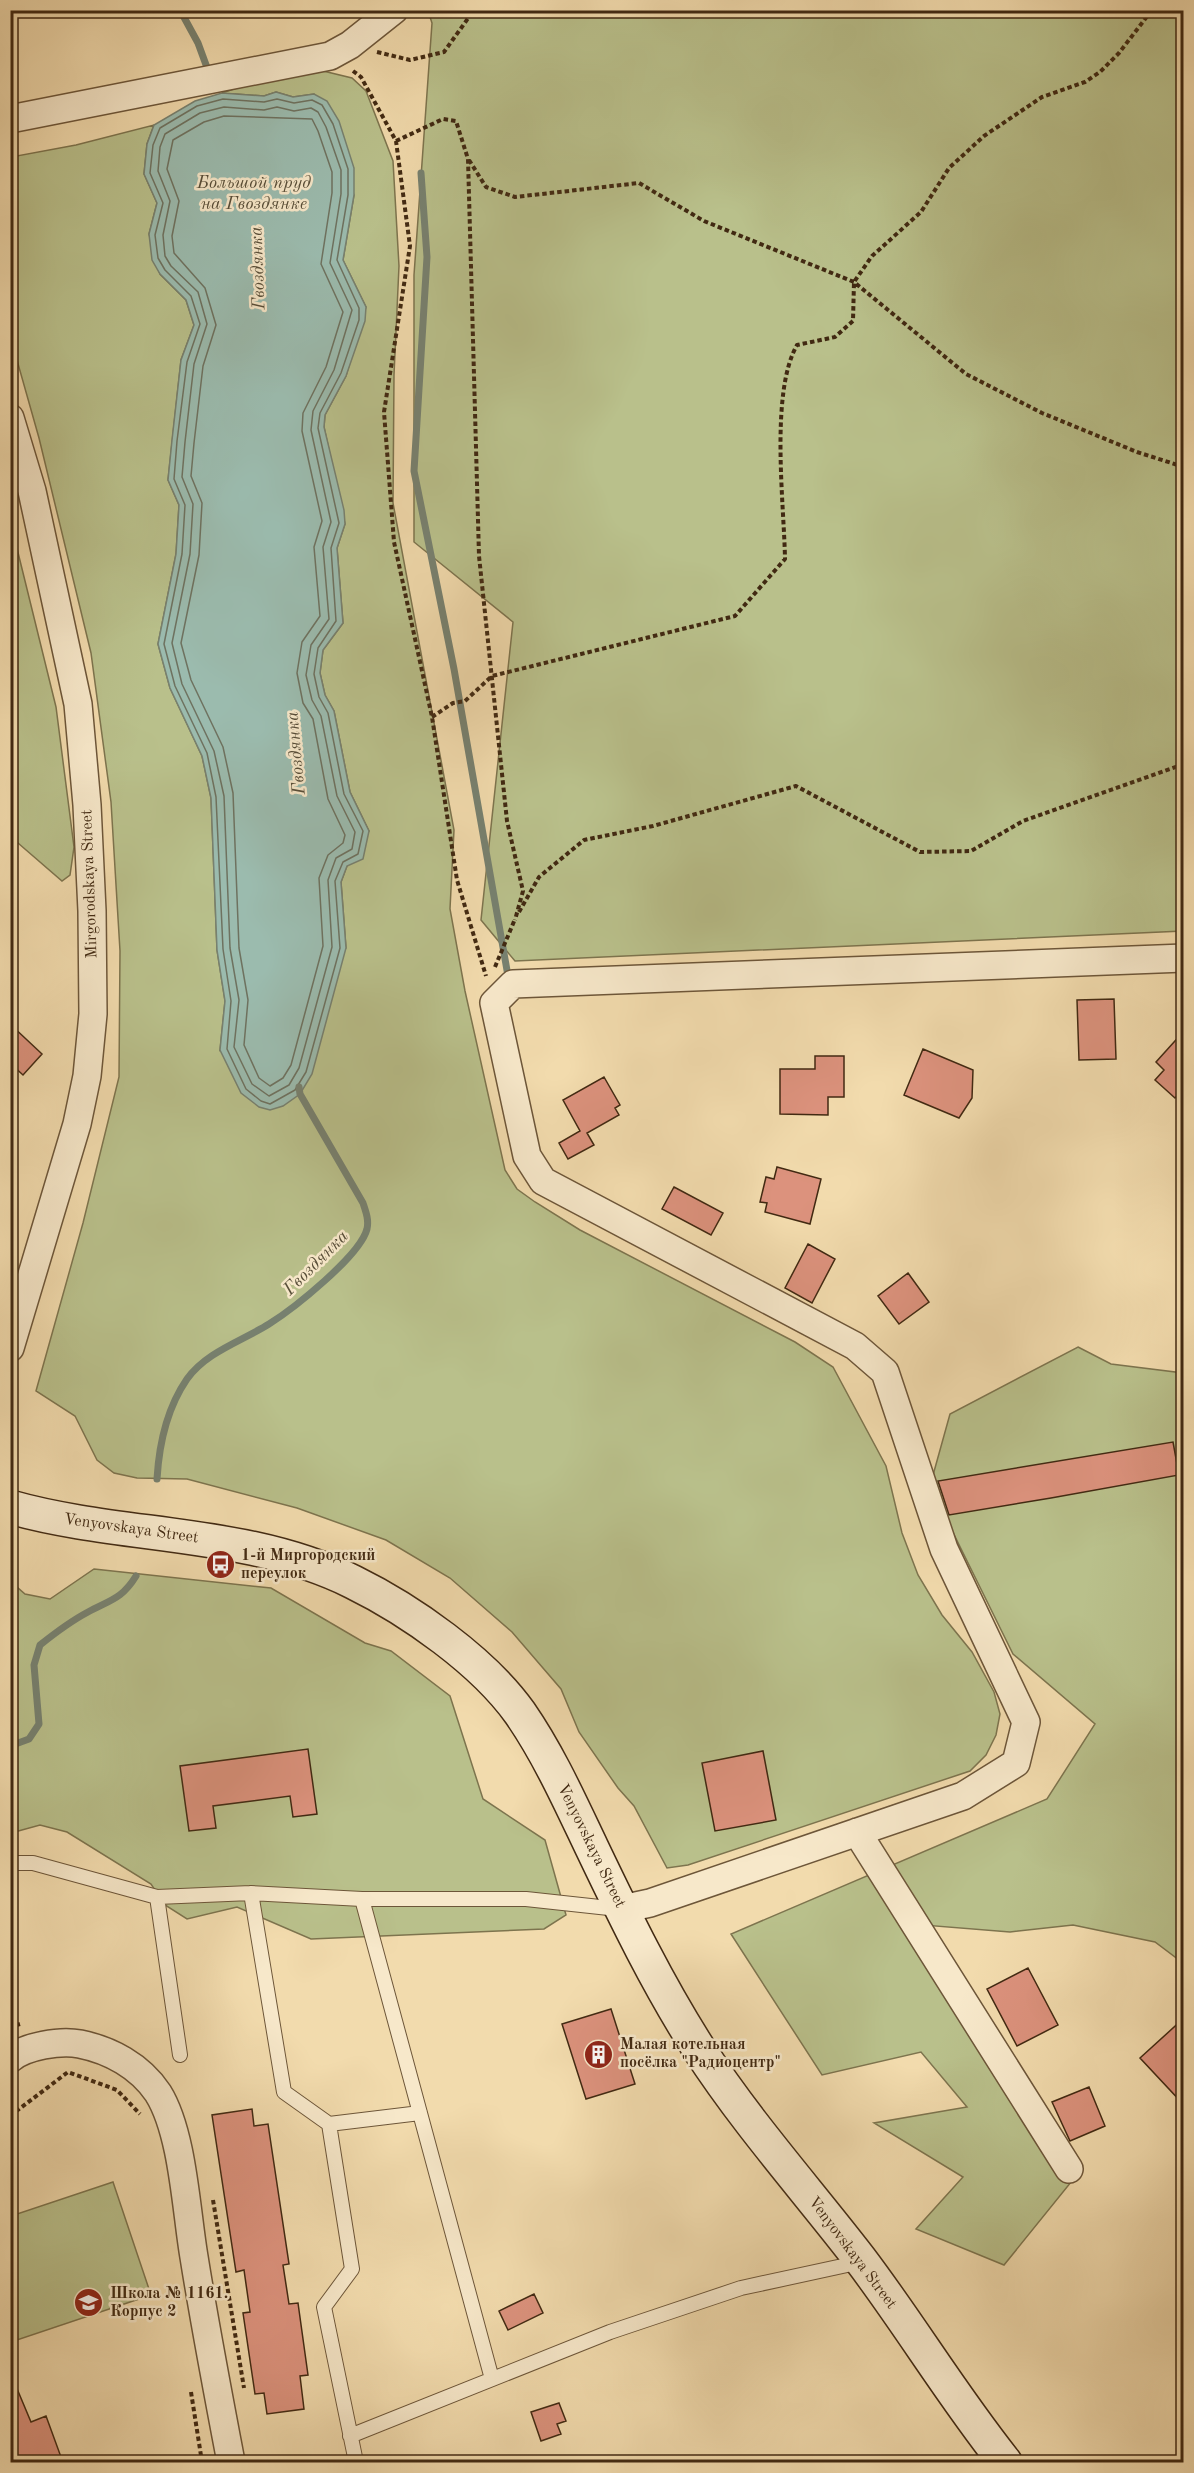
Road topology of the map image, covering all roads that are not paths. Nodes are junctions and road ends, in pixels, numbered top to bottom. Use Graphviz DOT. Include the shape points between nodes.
graph roads {
  1 [pos="394,10"];
  2 [pos="10,119"];
  3 [pos="10,418"];
  4 [pos="1184,958"];
  5 [pos="10,1348"];
  6 [pos="10,1507"];
  7 [pos="857,1832"];
  8 [pos="10,1863"];
  9 [pos="251,1893"];
  10 [pos="157,1897"];
  11 [pos="362,1899"];
  12 [pos="622,1909"];
  13 [pos="180,2055"];
  14 [pos="10,2059"];
  15 [pos="420,2113"];
  16 [pos="329,2124"];
  17 [pos="1069,2169"];
  18 [pos="861,2262"];
  19 [pos="492,2379"];
  20 [pos="350,2436"];
  21 [pos="997,2455"];
  22 [pos="231,2463"];
  23 [pos="356,2463"];
  1 -- 2 [label="street" via="340,51"];
  3 -- 5 [label="street, Mirgorodskaya Street" via="32,491 78,704 87,805 93,1014 77,1124"];
  4 -- 7 [label="street" via="513,984 494,1003 527,1156 543,1181 855,1346 885,1372 944,1549 1026,1722 1016,1763 963,1796"];
  6 -- 12 [label="street, Venyovskaya Street" via="83,1524 273,1552 333,1573 402,1609 442,1636 518,1710 556,1773"];
  7 -- 12 [label="street" via="650,1903"];
  7 -- 17 [label="street"];
  8 -- 10 [label="lane" via="33,1863"];
  9 -- 10 [label="lane"];
  9 -- 11 [label="lane"];
  9 -- 16 [label="lane" via="284,2092"];
  10 -- 13 [label="lane"];
  11 -- 12 [label="lane" via="526,1899"];
  11 -- 15 [label="lane"];
  12 -- 18 [label="street, Venyovskaya Street" via="664,1994 731,2098"];
  14 -- 22 [label="street" via="69,2041 98,2047 122,2057 158,2092 173,2127"];
  15 -- 16 [label="lane"];
  15 -- 19 [label="lane"];
  16 -- 20 [label="lane" via="352,2269 324,2307"];
  18 -- 19 [label="lane" via="741,2288 610,2332"];
  18 -- 21 [label="street, Venyovskaya Street"];
  19 -- 20 [label="lane"];
  20 -- 23 [label="lane"];
}
